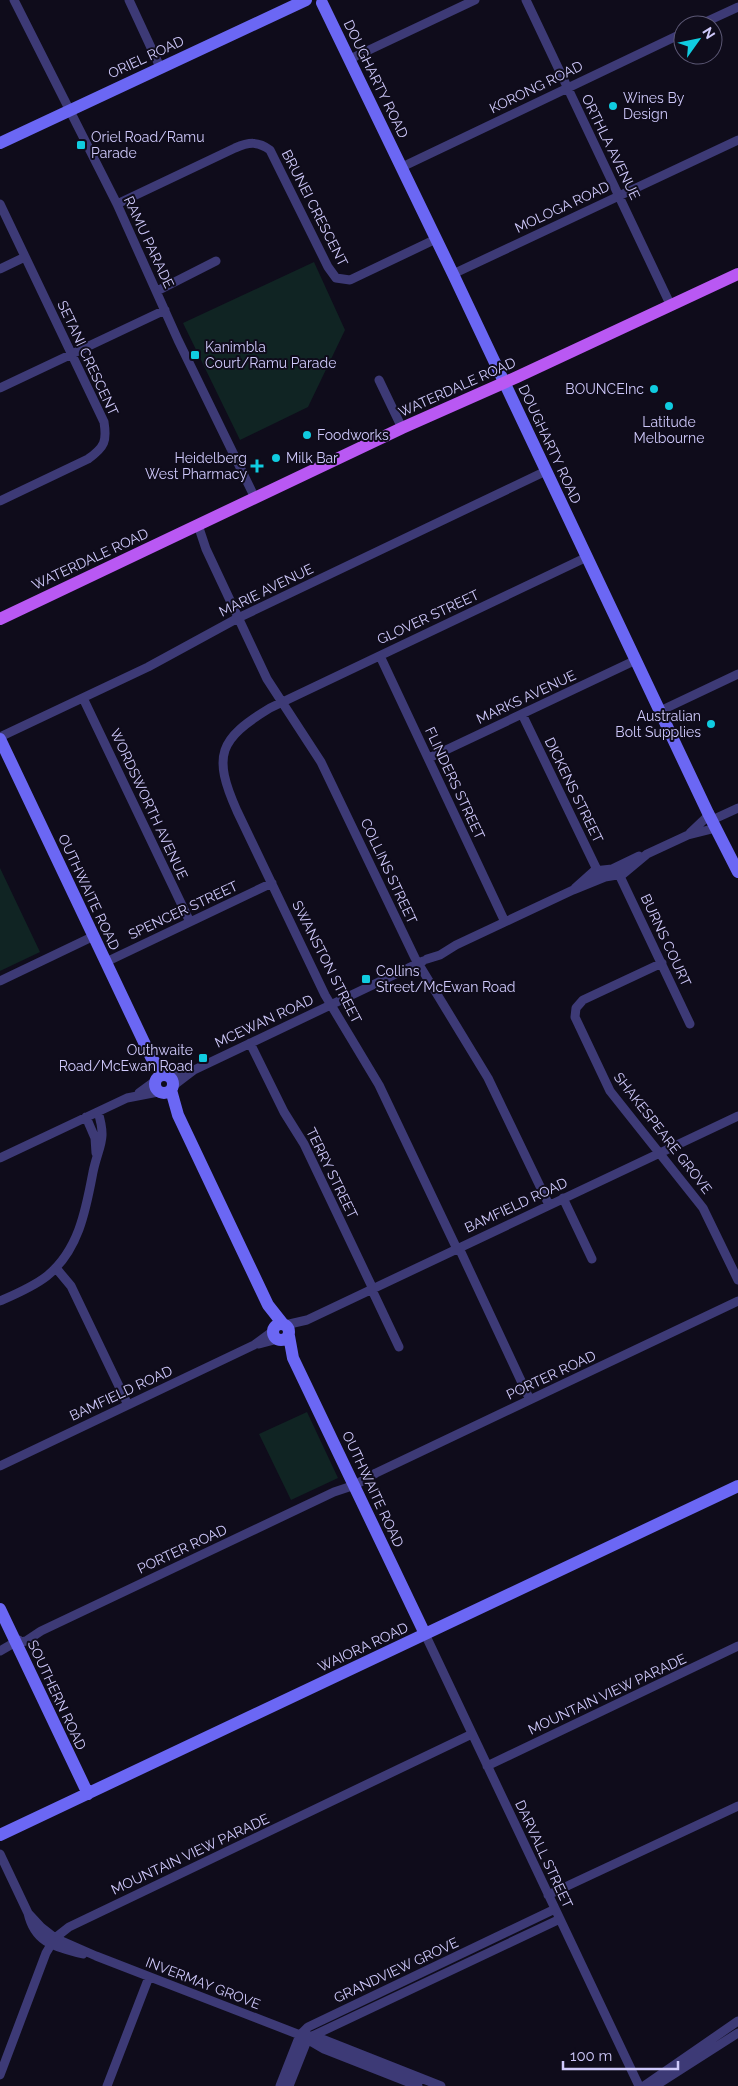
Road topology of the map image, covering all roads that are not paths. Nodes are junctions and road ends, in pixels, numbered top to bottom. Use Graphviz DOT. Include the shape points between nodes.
graph roads {
  1 [pos="14,0"];
  2 [pos="129,0"];
  3 [pos="307,0"];
  4 [pos="475,0"];
  5 [pos="526,0"];
  6 [pos="324,2"];
  7 [pos="738,7"];
  8 [pos="721,15"];
  9 [pos="673,38"];
  10 [pos="350,59"];
  11 [pos="160,67"];
  12 [pos="567,88"];
  13 [pos="70,110"];
  14 [pos="738,140"];
  15 [pos="0,143"];
  16 [pos="402,167"];
  17 [pos="619,195"];
  18 [pos="0,204"];
  19 [pos="117,204"];
  20 [pos="436,239"];
  21 [pos="25,257"];
  22 [pos="216,261"];
  23 [pos="0,268"];
  24 [pos="453,274"];
  25 [pos="738,274"];
  26 [pos="157,292"];
  27 [pos="672,306"];
  28 [pos="165,310"];
  29 [pos="72,354"];
  30 [pos="379,380"];
  31 [pos="504,382"];
  32 [pos="0,388"];
  33 [pos="402,428"];
  34 [pos="546,471"];
  35 [pos="255,498"];
  36 [pos="0,501"];
  37 [pos="195,526"];
  38 [pos="587,557"];
  39 [pos="238,618"];
  40 [pos="0,619"];
  41 [pos="380,656"];
  42 [pos="636,660"];
  43 [pos="738,674"];
  44 [pos="83,698"];
  45 [pos="281,703"];
  46 [pos="660,711"];
  47 [pos="522,714"];
  48 [pos="0,738"];
  49 [pos="429,758"];
  50 [pos="738,808"];
  51 [pos="712,821"];
  52 [pos="688,835"];
  53 [pos="618,871"];
  54 [pos="738,872"];
  55 [pos="598,874"];
  56 [pos="272,883"];
  57 [pos="190,922"];
  58 [pos="505,922"];
  59 [pos="94,936"];
  60 [pos="423,961"];
  61 [pos="106,962"];
  62 [pos="662,963"];
  63 [pos="0,981"];
  64 [pos="331,1005"];
  65 [pos="690,1024"];
  66 [pos="250,1043"];
  67 [pos="163,1084"];
  68 [pos="98,1112"];
  69 [pos="738,1116"];
  70 [pos="86,1117"];
  71 [pos="660,1152"];
  72 [pos="96,1157"];
  73 [pos="0,1158"];
  74 [pos="563,1198"];
  75 [pos="549,1205"];
  76 [pos="458,1249"];
  77 [pos="592,1259"];
  78 [pos="56,1268"];
  79 [pos="738,1280"];
  80 [pos="372,1289"];
  81 [pos="738,1301"];
  82 [pos="0,1302"];
  83 [pos="281,1332"];
  84 [pos="399,1348"];
  85 [pos="530,1400"];
  86 [pos="128,1405"];
  87 [pos="0,1466"];
  88 [pos="354,1483"];
  89 [pos="738,1486"];
  90 [pos="0,1609"];
  91 [pos="425,1634"];
  92 [pos="16,1643"];
  93 [pos="738,1646"];
  94 [pos="0,1651"];
  95 [pos="472,1734"];
  96 [pos="487,1766"];
  97 [pos="88,1794"];
  98 [pos="738,1806"];
  99 [pos="0,1835"];
  100 [pos="0,1854"];
  101 [pos="548,1895"];
  102 [pos="555,1909"];
  103 [pos="560,1919"];
  104 [pos="53,1941"];
  105 [pos="149,1977"];
  106 [pos="738,2021"];
  107 [pos="738,2033"];
  108 [pos="306,2037"];
  109 [pos="0,2075"];
  110 [pos="107,2086"];
  111 [pos="280,2086"];
  112 [pos="289,2086"];
  113 [pos="418,2086"];
  114 [pos="441,2086"];
  115 [pos="639,2086"];
  116 [pos="644,2086"];
  117 [pos="655,2086"];
  1 -- 13 [label="street, RAMU PARADE"];
  2 -- 11 [label="street"];
  3 -- 6 [label="street" via="313,4"];
  3 -- 11 [label="street, ORIEL ROAD"];
  4 -- 10 [label="street"];
  5 -- 12 [label="street, ORTHLA AVENUE"];
  6 -- 10 [label="street, DOUGHARTY ROAD"];
  7 -- 8 [label="street"];
  9 -- 12 [label="street, KORONG ROAD"];
  10 -- 16 [label="street, DOUGHARTY ROAD"];
  11 -- 13 [label="street, ORIEL ROAD"];
  12 -- 16 [label="street, KORONG ROAD"];
  12 -- 17 [label="street, ORTHLA AVENUE"];
  13 -- 15 [label="street, ORIEL ROAD"];
  13 -- 19 [label="street, RAMU PARADE"];
  14 -- 17 [label="street, MOLOGA ROAD"];
  16 -- 20 [label="street, DOUGHARTY ROAD"];
  17 -- 24 [label="street, MOLOGA ROAD"];
  17 -- 27 [label="street, ORTHLA AVENUE"];
  18 -- 21 [label="street, SETANI CRESCENT"];
  19 -- 20 [label="street, BRUNEI CRESCENT" via="241,145 256,142 270,150 336,278 350,280"];
  19 -- 26 [label="street, RAMU PARADE"];
  20 -- 24 [label="street, DOUGHARTY ROAD"];
  21 -- 23 [label="street"];
  21 -- 29 [label="street, SETANI CRESCENT"];
  22 -- 26 [label="street"];
  24 -- 31 [label="street, DOUGHARTY ROAD"];
  25 -- 27 [label="main road, WATERDALE ROAD"];
  26 -- 28 [label="street, RAMU PARADE"];
  27 -- 31 [label="main road, WATERDALE ROAD"];
  28 -- 29 [label="street"];
  28 -- 35 [label="street, RAMU PARADE"];
  29 -- 32 [label="street"];
  29 -- 36 [label="street, SETANI CRESCENT" via="104,422 106,437 100,450 88,459"];
  30 -- 33 [label="street"];
  31 -- 33 [label="main road, WATERDALE ROAD"];
  31 -- 34 [label="street, DOUGHARTY ROAD"];
  33 -- 35 [label="main road, WATERDALE ROAD"];
  34 -- 38 [label="street, DOUGHARTY ROAD"];
  34 -- 39 [label="street, MARIE AVENUE"];
  35 -- 37 [label="main road, WATERDALE ROAD"];
  37 -- 39 [label="street, COLLINS STREET"];
  37 -- 40 [label="main road, WATERDALE ROAD"];
  38 -- 41 [label="street, GLOVER STREET"];
  38 -- 42 [label="street, DOUGHARTY ROAD"];
  39 -- 44 [label="street, MARIE AVENUE"];
  39 -- 45 [label="street, COLLINS STREET"];
  41 -- 45 [label="street, GLOVER STREET"];
  41 -- 49 [label="street, FLINDERS STREET"];
  42 -- 46 [label="street, DOUGHARTY ROAD"];
  42 -- 47 [label="street, MARKS AVENUE"];
  43 -- 46 [label="street"];
  44 -- 48 [label="street, MARIE AVENUE"];
  44 -- 57 [label="street, WORDSWORTH AVENUE"];
  45 -- 56 [label="street, SWANSTON STREET" via="242,727 226,744 224,754 229,791"];
  45 -- 60 [label="street, COLLINS STREET" via="326,770"];
  46 -- 51 [label="street, DOUGHARTY ROAD"];
  47 -- 49 [label="street, MARKS AVENUE"];
  47 -- 55 [label="street, DICKENS STREET"];
  48 -- 59 [label="street, OUTHWAITE ROAD"];
  49 -- 58 [label="street, FLINDERS STREET"];
  50 -- 51 [label="street, MCEWAN ROAD"];
  51 -- 52 [label="street, MCEWAN ROAD"];
  51 -- 52 [label="street, MCEWAN ROAD"];
  51 -- 54 [label="street, DOUGHARTY ROAD"];
  52 -- 53 [label="street, MCEWAN ROAD" via="630,860"];
  53 -- 55 [label="street, MCEWAN ROAD"];
  53 -- 62 [label="street, BURNS COURT"];
  55 -- 58 [label="street, MCEWAN ROAD" via="585,886"];
  56 -- 57 [label="street, SPENCER STREET"];
  56 -- 64 [label="street, SWANSTON STREET"];
  57 -- 61 [label="street, SPENCER STREET"];
  58 -- 60 [label="street, MCEWAN ROAD"];
  59 -- 61 [label="street, OUTHWAITE ROAD"];
  59 -- 63 [label="street"];
  60 -- 64 [label="street, MCEWAN ROAD"];
  60 -- 75 [label="street, COLLINS STREET" via="492,1085"];
  61 -- 67 [label="street, OUTHWAITE ROAD"];
  62 -- 65 [label="street, BURNS COURT"];
  62 -- 71 [label="street, SHAKESPEARE GROVE" via="583,1000 575,1012 608,1088"];
  64 -- 66 [label="street, MCEWAN ROAD"];
  64 -- 76 [label="street, SWANSTON STREET" via="379,1085"];
  66 -- 67 [label="street, MCEWAN ROAD"];
  66 -- 80 [label="street, TERRY STREET" via="284,1112 304,1144"];
  67 -- 68 [label="street, MCEWAN ROAD"];
  67 -- 83 [label="street, OUTHWAITE ROAD"];
  68 -- 70 [label="street, MCEWAN ROAD"];
  68 -- 72 [label="street" via="103,1135"];
  69 -- 71 [label="street, BAMFIELD ROAD"];
  70 -- 72 [label="street" via="95,1138"];
  70 -- 73 [label="street, MCEWAN ROAD"];
  71 -- 74 [label="street, BAMFIELD ROAD"];
  71 -- 79 [label="street, SHAKESPEARE GROVE" via="703,1208"];
  72 -- 78 [label="street" via="80,1229"];
  74 -- 75 [label="street, BAMFIELD ROAD"];
  74 -- 77 [label="street"];
  75 -- 76 [label="street, BAMFIELD ROAD"];
  76 -- 80 [label="street, BAMFIELD ROAD"];
  76 -- 85 [label="street, SWANSTON STREET"];
  78 -- 82 [label="street" via="37,1283"];
  78 -- 86 [label="street" via="69,1281"];
  80 -- 83 [label="street, BAMFIELD ROAD"];
  80 -- 84 [label="street, TERRY STREET"];
  81 -- 85 [label="street, PORTER ROAD"];
  83 -- 86 [label="street, BAMFIELD ROAD"];
  83 -- 88 [label="street, OUTHWAITE ROAD"];
  85 -- 88 [label="street, PORTER ROAD"];
  86 -- 87 [label="street, BAMFIELD ROAD"];
  88 -- 91 [label="street, OUTHWAITE ROAD"];
  88 -- 92 [label="street, PORTER ROAD"];
  89 -- 91 [label="street, WAIORA ROAD"];
  90 -- 92 [label="street, SOUTHERN ROAD"];
  91 -- 95 [label="street, DARVALL STREET"];
  91 -- 97 [label="street, WAIORA ROAD"];
  92 -- 94 [label="street, PORTER ROAD"];
  92 -- 97 [label="street, SOUTHERN ROAD"];
  93 -- 96 [label="street, MOUNTAIN VIEW PARADE"];
  95 -- 96 [label="street, DARVALL STREET"];
  95 -- 104 [label="street, MOUNTAIN VIEW PARADE" via="75,1923"];
  96 -- 101 [label="street, DARVALL STREET"];
  97 -- 99 [label="street, WAIORA ROAD"];
  98 -- 101 [label="street"];
  100 -- 104 [label="street, INVERMAY GROVE" via="34,1930 39,1937"];
  101 -- 102 [label="street, DARVALL STREET"];
  102 -- 103 [label="street, DARVALL STREET"];
  102 -- 108 [label="street, GRANDVIEW GROVE" via="327,2018 308,2028"];
  103 -- 108 [label="street, GRANDVIEW GROVE"];
  103 -- 115 [label="street, DARVALL STREET"];
  104 -- 105 [label="street, INVERMAY GROVE"];
  104 -- 109 [label="street"];
  105 -- 108 [label="street, INVERMAY GROVE"];
  105 -- 110 [label="street"];
  106 -- 116 [label="street"];
  107 -- 117 [label="street"];
  108 -- 111 [label="street"];
  108 -- 112 [label="street"];
  108 -- 113 [label="street, INVERMAY GROVE" via="324,2049"];
  108 -- 114 [label="street, INVERMAY GROVE"];
}
